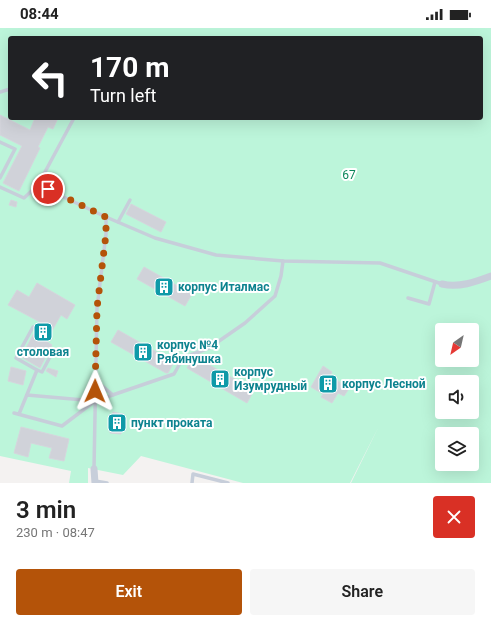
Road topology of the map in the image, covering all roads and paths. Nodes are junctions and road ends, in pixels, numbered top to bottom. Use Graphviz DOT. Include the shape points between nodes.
graph roads {
  1 [pos="73,120"];
  2 [pos="0,142"];
  3 [pos="0,178"];
  4 [pos="38,185"];
  5 [pos="0,187"];
  6 [pos="130,200"];
  7 [pos="106,217"];
  8 [pos="118,222"];
  9 [pos="283,262"];
  10 [pos="491,276"];
  11 [pos="438,283"];
  12 [pos="408,298"];
  13 [pos="33,326"];
  14 [pos="52,353"];
  15 [pos="37,370"];
  16 [pos="96,380"];
  17 [pos="26,395"];
  18 [pos="113,395"];
  19 [pos="95,401"];
  20 [pos="14,413"];
  21 [pos="19,414"];
  22 [pos="94,469"];
  23 [pos="95,482"];
  24 [pos="107,483"];
  25 [pos="192,483"];
  26 [pos="228,483"];
  1 -- 4 [label="lane"];
  2 -- 3 [label="lane" via="14,149"];
  4 -- 5 [label="lane" via="24,198"];
  4 -- 7 [label="lane"];
  6 -- 8 [label="lane"];
  7 -- 8 [label="lane"];
  7 -- 16 [label="lane" via="97,308"];
  8 -- 9 [label="lane" via="155,238 216,256"];
  9 -- 11 [label="lane" via="380,263"];
  9 -- 18 [label="lane" via="275,296 246,323 209,348 182,358 174,374"];
  10 -- 11 [label="street" via="472,283 451,286"];
  11 -- 12 [label="lane" via="429,304"];
  13 -- 15 [label="lane" via="16,358"];
  14 -- 15 [label="lane" via="42,372"];
  15 -- 17 [label="lane"];
  16 -- 18 [label="lane"];
  16 -- 19 [label="lane"];
  17 -- 19 [label="lane"];
  17 -- 21 [label="lane"];
  18 -- 19 [label="lane"];
  19 -- 21 [label="lane" via="62,426"];
  19 -- 22 [label="lane"];
  20 -- 21 [label="lane"];
  22 -- 23 [label="street"];
  23 -- 24 [label="lane"];
  25 -- 26 [label="lane" via="194,474"];
}
